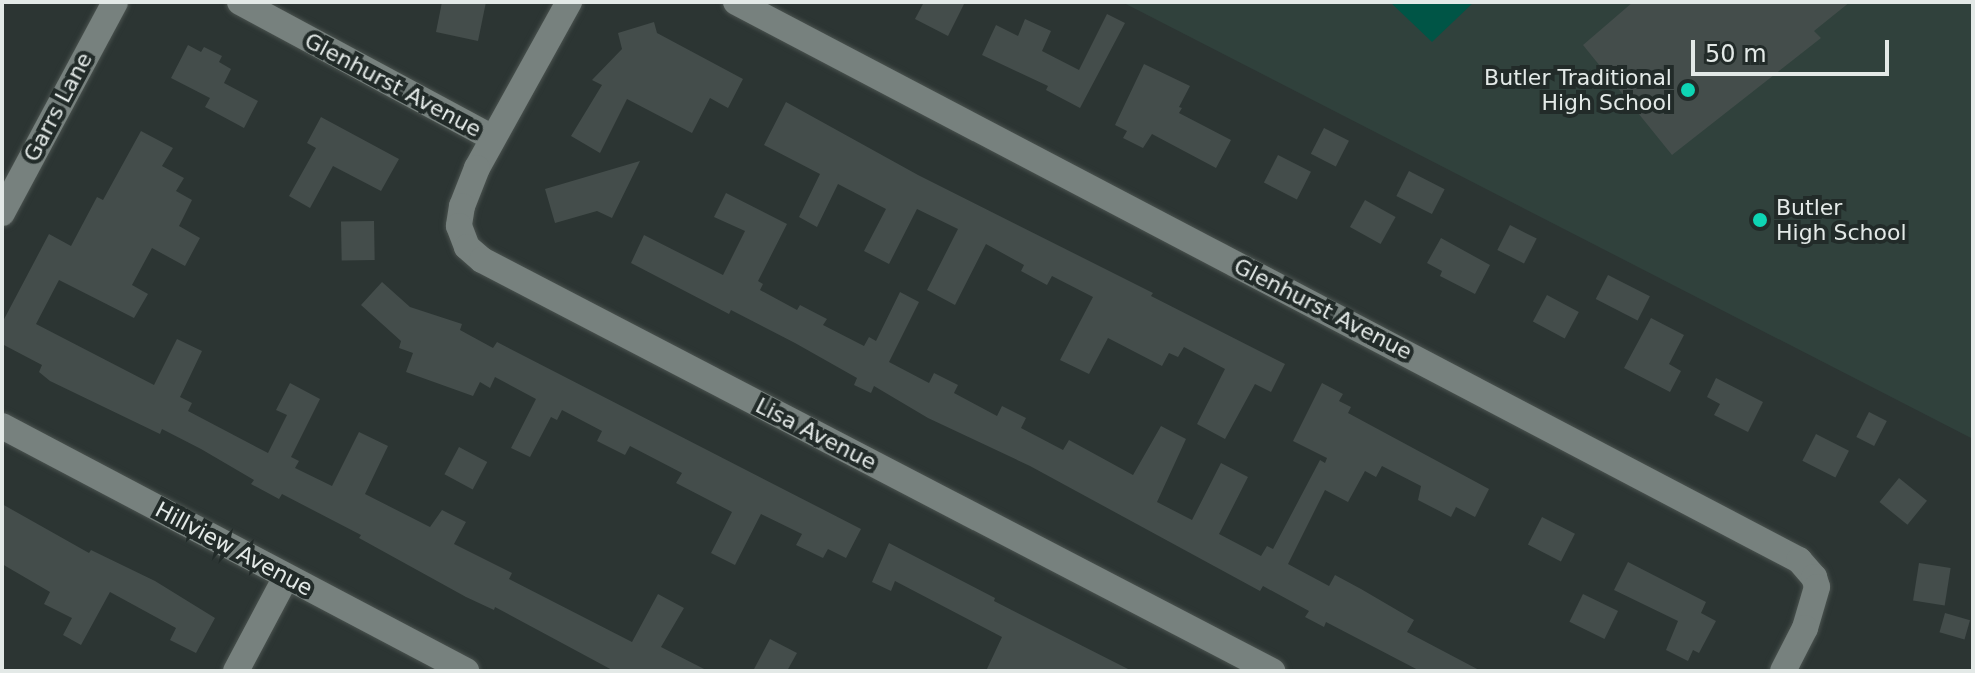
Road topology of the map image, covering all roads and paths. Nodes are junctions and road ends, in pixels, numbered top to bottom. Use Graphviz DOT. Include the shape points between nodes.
graph roads {
  1 [pos="115,2"];
  2 [pos="240,2"];
  3 [pos="569,2"];
  4 [pos="736,2"];
  5 [pos="493,138"];
  6 [pos="2,213"];
  7 [pos="2,426"];
  8 [pos="286,577"];
  9 [pos="236,671"];
  10 [pos="466,671"];
  11 [pos="1272,671"];
  12 [pos="1783,671"];
  1 -- 6 [label="street, Garrs Lane"];
  2 -- 5 [label="street, Glenhurst Avenue"];
  3 -- 5 [label="street, Glenhurst Avenue"];
  4 -- 12 [label="street, Glenhurst Avenue" via="1779,547 1799,560 1817,587 1805,628"];
  5 -- 11 [label="street, Lisa Avenue" via="462,206 459,226 463,240 482,260"];
  7 -- 8 [label="street, Hillview Avenue"];
  8 -- 9 [label="street"];
  8 -- 10 [label="street, Hillview Avenue"];
}
